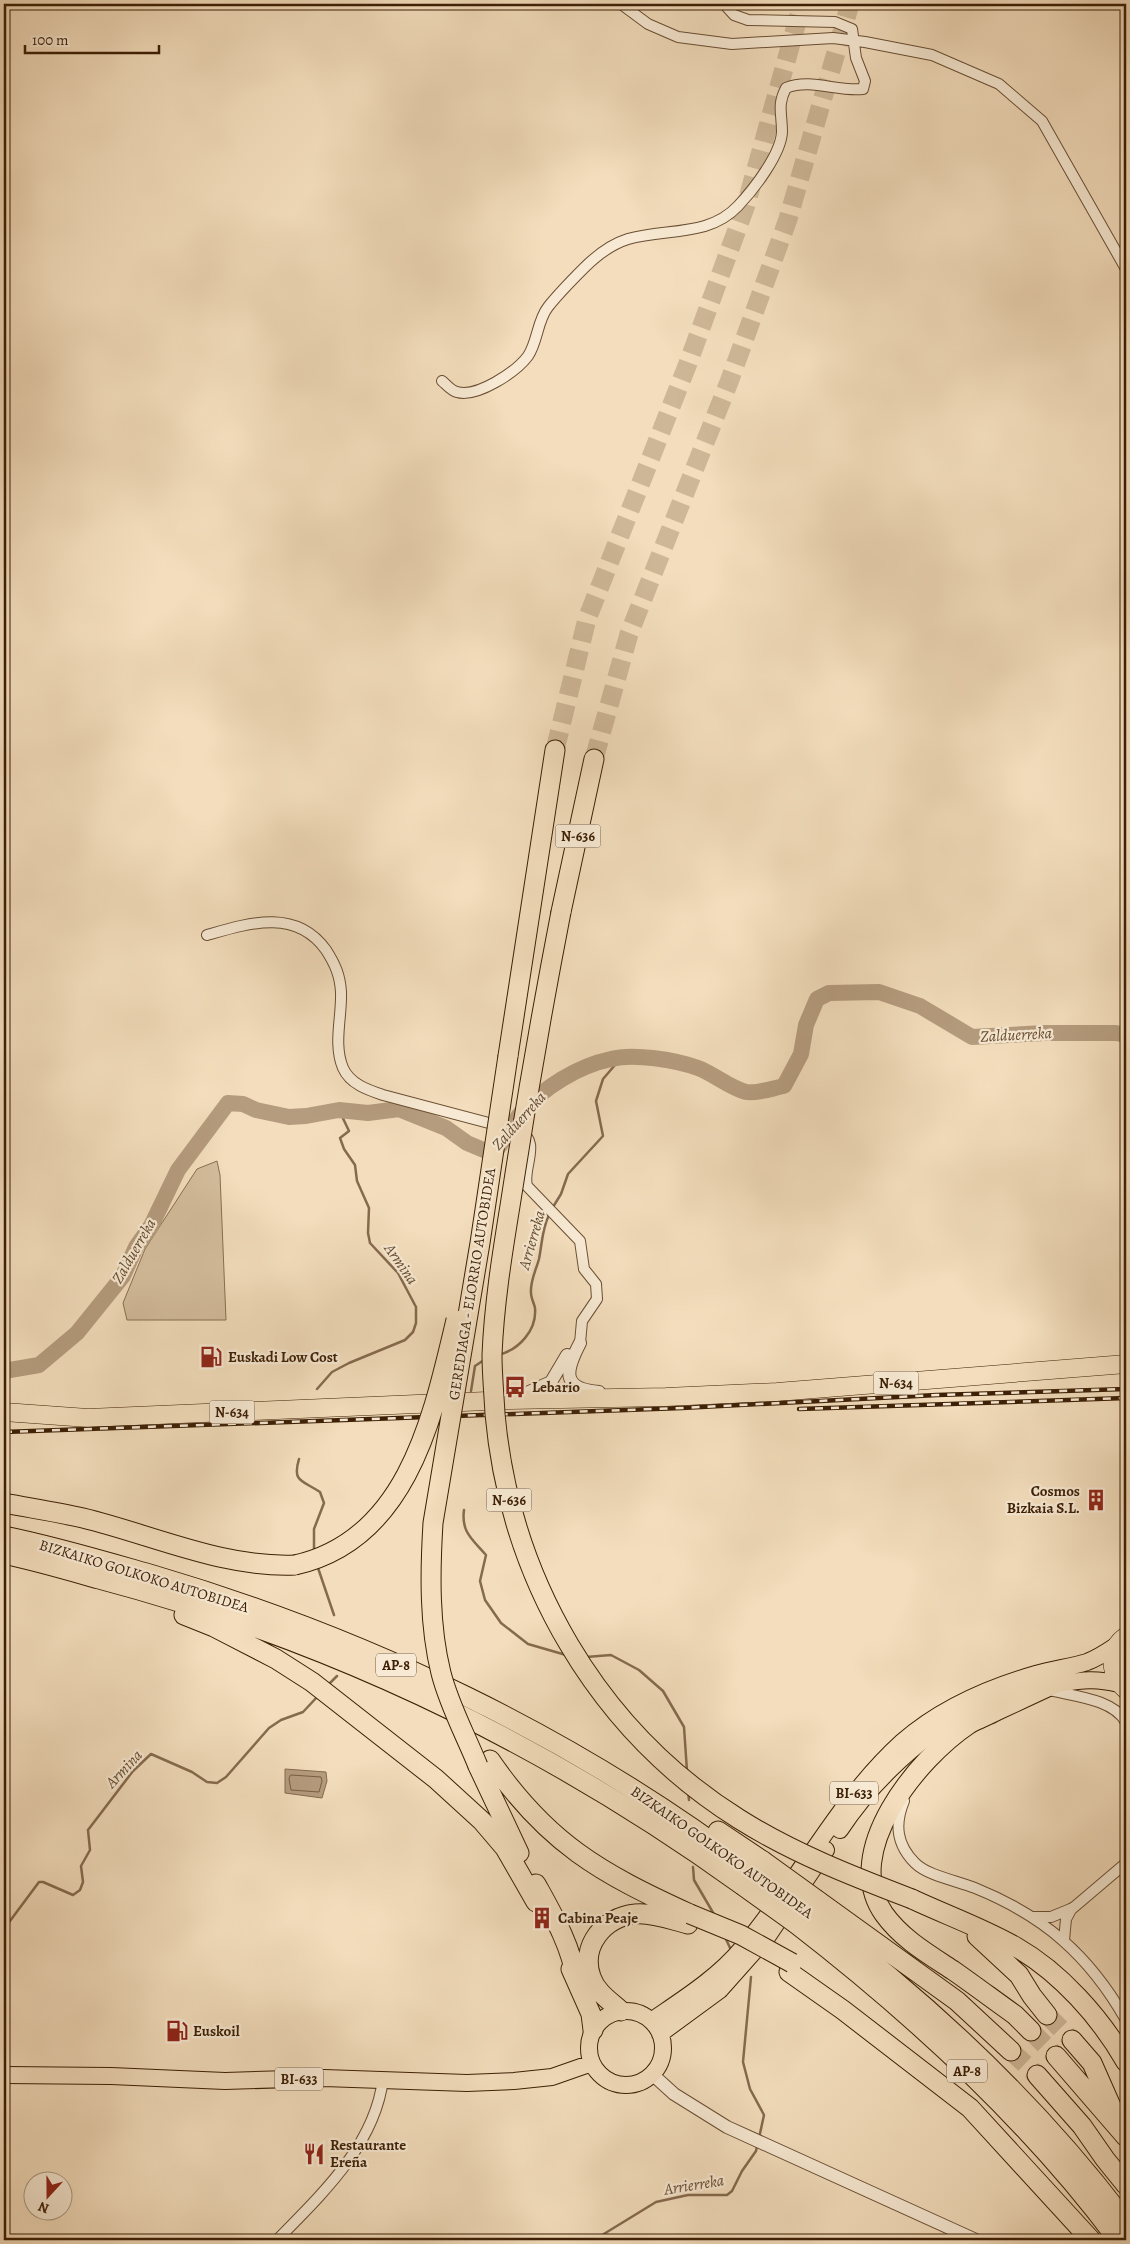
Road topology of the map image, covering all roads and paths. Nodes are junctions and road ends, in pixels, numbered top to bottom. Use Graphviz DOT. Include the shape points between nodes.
graph roads {
  1 [pos="621,4"];
  2 [pos="724,4"];
  3 [pos="853,41"];
  4 [pos="1126,269"];
  5 [pos="442,380"];
  6 [pos="555,750"];
  7 [pos="594,759"];
  8 [pos="207,935"];
  9 [pos="480,1243"];
  10 [pos="580,1343"];
  11 [pos="1126,1364"];
  12 [pos="666,1398"];
  13 [pos="510,1400"];
  14 [pos="4,1412"];
  15 [pos="4,1504"];
  16 [pos="4,1536"];
  17 [pos="4,1554"];
  18 [pos="98,1578"];
  19 [pos="1122,1640"];
  20 [pos="1049,1687"];
  21 [pos="1123,1687"];
  22 [pos="1126,1722"];
  23 [pos="484,1763"];
  24 [pos="915,1774"];
  25 [pos="1126,1863"];
  26 [pos="753,1873"];
  27 [pos="536,1902"];
  28 [pos="1072,1908"];
  29 [pos="807,1912"];
  30 [pos="946,1914"];
  31 [pos="1033,1917"];
  32 [pos="689,1919"];
  33 [pos="552,1933"];
  34 [pos="1064,1940"];
  35 [pos="576,1980"];
  36 [pos="622,2011"];
  37 [pos="1047,2015"];
  38 [pos="1126,2020"];
  39 [pos="651,2021"];
  40 [pos="593,2030"];
  41 [pos="1031,2031"];
  42 [pos="660,2034"];
  43 [pos="1072,2040"];
  44 [pos="1011,2051"];
  45 [pos="1056,2056"];
  46 [pos="1126,2062"];
  47 [pos="592,2063"];
  48 [pos="652,2074"];
  49 [pos="4,2075"];
  50 [pos="1037,2075"];
  51 [pos="384,2079"];
  52 [pos="1124,2134"];
  53 [pos="1126,2184"];
  54 [pos="1126,2222"];
  55 [pos="968,2239"];
  56 [pos="277,2240"];
  57 [pos="1091,2240"];
  58 [pos="1118,2240"];
  1 -- 3 [label="street" via="648,24 678,37 732,44 833,38"];
  2 -- 3 [label="street" via="734,15 748,20 835,22 852,29"];
  3 -- 4 [label="street" via="932,55 999,84 1035,114 1074,175"];
  3 -- 5 [label="street" via="865,82 863,89 799,83 786,88 780,100 780,144 769,165 736,208 717,221 686,232 629,239 611,246 586,266 548,308 529,354 516,370 469,393 455,392"];
  6 -- 9 [label="highway, GEREDIAGA - ELORRIO AUTOBIDEA / N-636, bridge"];
  7 -- 30 [label="highway, GEREDIAGA - ELORRIO AUTOBIDEA / N-636, bridge" via="521,1130 502,1256 492,1355 498,1446 514,1521 526,1559 559,1628 595,1685 640,1739 688,1782 736,1817 791,1849"];
  8 -- 10 [label="street" via="243,925 287,922 303,928 319,940 336,964 341,994 339,1050 343,1069 352,1081 383,1096 486,1122 527,1136 530,1142 526,1183 535,1197 580,1241 584,1269 598,1289 595,1303 582,1321"];
  9 -- 15 [label="highway, bridge" via="460,1304 434,1407 414,1458 396,1493 370,1527 352,1542 319,1559 295,1565 250,1564 82,1518"];
  9 -- 23 [label="highway, GEREDIAGA - ELORRIO AUTOBIDEA, bridge" via="433,1523 431,1580 441,1673"];
  10 -- 12 [label="street" via="568,1370 580,1389"];
  10 -- 13 [label="street" via="566,1356 550,1382"];
  11 -- 12 [label="highway, N-634"];
  12 -- 13 [label="highway, N-634"];
  13 -- 14 [label="highway, N-634" via="88,1418"];
  16 -- 26 [label="highway, BIZKAIKO GOLKOKO AUTOBIDEA / AP-8" via="200,1589 379,1657 465,1696 561,1746 640,1793"];
  17 -- 18 [label="highway, BIZKAIKO GOLKOKO AUTOBIDEA / AP-8"];
  18 -- 26 [label="highway, BIZKAIKO GOLKOKO AUTOBIDEA / AP-8" via="202,1608 290,1639 443,1704 624,1804 688,1846"];
  18 -- 27 [label="highway" via="141,1599 214,1627 276,1659 358,1717 436,1779 482,1821 517,1865"];
  19 -- 21 [label="highway" via="1112,1665 1114,1675"];
  19 -- 39 [label="main road, BI-633" via="1090,1661 1013,1680 965,1699 924,1723 901,1743 845,1804 742,1949 705,1985"];
  20 -- 21 [label="main road, BI-633" via="1085,1679 1099,1679"];
  20 -- 22 [label="street" via="1076,1698 1095,1700 1120,1712"];
  20 -- 24 [label="highway" via="969,1724"];
  20 -- 42 [label="main road, BI-633" via="1024,1689 971,1709 933,1733 906,1756 845,1822 768,1936 720,1990"];
  23 -- 32 [label="highway" via="561,1841 621,1882"];
  23 -- 35 [label="highway" via="516,1846 553,1915"];
  24 -- 31 [label="street" via="900,1811 897,1834 902,1847 916,1865 974,1887"];
  24 -- 41 [label="highway" via="880,1828 871,1860 875,1896 883,1912 902,1935 1015,2015"];
  25 -- 28 [label="street"];
  26 -- 29 [label="highway, AP-8, bridge"];
  26 -- 29 [label="highway, bridge"];
  28 -- 31 [label="street" via="1051,1917"];
  28 -- 34 [label="street" via="1066,1919"];
  29 -- 44 [label="highway" via="957,2000"];
  29 -- 54 [label="highway, BIZKAIKO GOLKOKO AUTOBIDEA / AP-8" via="932,2012 1055,2137"];
  29 -- 58 [label="highway, BIZKAIKO GOLKOKO AUTOBIDEA / AP-8" via="857,1971 916,2023 1034,2138"];
  30 -- 37 [label="highway" via="1008,1962"];
  30 -- 46 [label="highway" via="1015,1946 1037,1960 1093,2014"];
  31 -- 34 [label="street"];
  32 -- 36 [label="highway" via="636,1913 606,1923 596,1934 588,1958 590,1976 604,1996"];
  32 -- 57 [label="highway" via="791,1967 970,2108"];
  33 -- 35 [label="highway"];
  34 -- 38 [label="street" via="1094,1971"];
  35 -- 40 [label="highway" via="591,2014"];
  36 -- 39 [label="main road"];
  36 -- 40 [label="main road" via="605,2017"];
  39 -- 42 [label="main road"];
  40 -- 47 [label="main road" via="589,2052"];
  42 -- 48 [label="main road" via="662,2056"];
  43 -- 52 [label="highway" via="1092,2063"];
  45 -- 52 [label="highway"];
  47 -- 48 [label="main road" via="599,2073 619,2084 642,2081"];
  47 -- 51 [label="main road, BI-633" via="552,2077 514,2081 468,2083"];
  48 -- 55 [label="street" via="696,2108 747,2137"];
  49 -- 51 [label="main road, BI-633" via="225,2081"];
  50 -- 53 [label="highway" via="1082,2126"];
  51 -- 56 [label="street" via="370,2126 353,2154 314,2203"];
}
